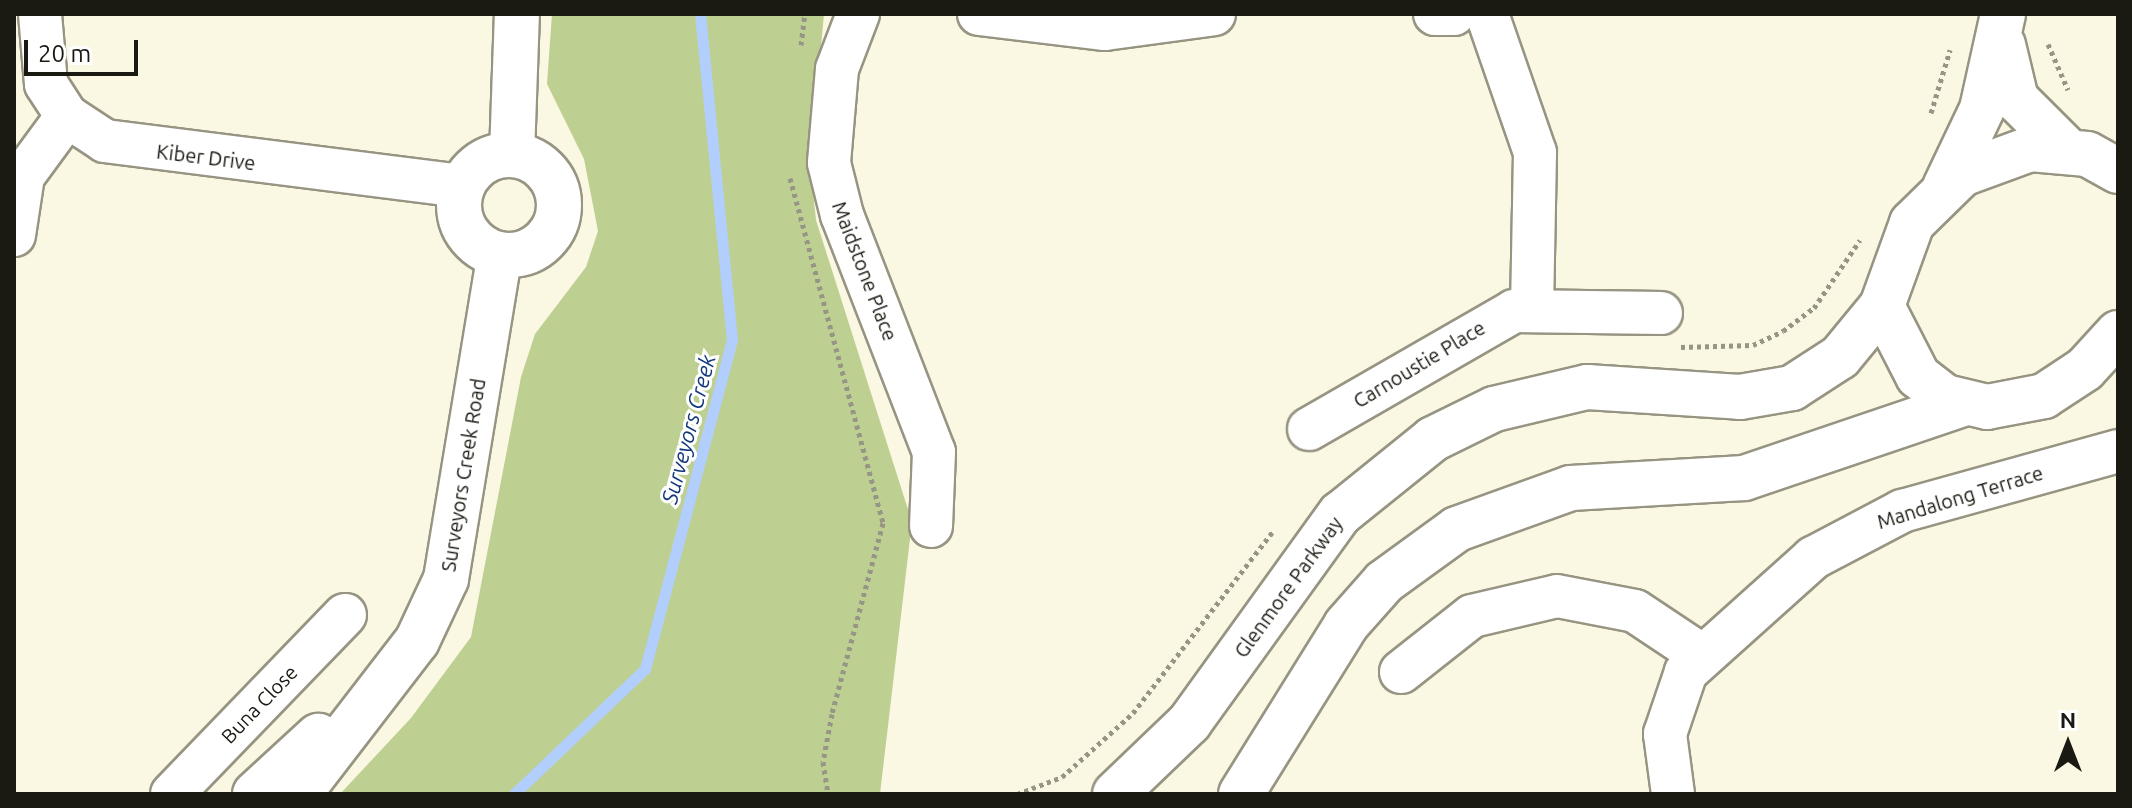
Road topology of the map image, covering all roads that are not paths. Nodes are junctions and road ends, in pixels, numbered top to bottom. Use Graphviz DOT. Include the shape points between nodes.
graph roads {
  1 [pos="40,14"];
  2 [pos="517,14"];
  3 [pos="858,14"];
  4 [pos="979,14"];
  5 [pos="1214,14"];
  6 [pos="1435,14"];
  7 [pos="1454,14"];
  8 [pos="1487,14"];
  9 [pos="2003,25"];
  10 [pos="67,116"];
  11 [pos="512,155"];
  12 [pos="2102,160"];
  13 [pos="463,186"];
  14 [pos="1945,187"];
  15 [pos="14,235"];
  16 [pos="500,254"];
  17 [pos="1882,306"];
  18 [pos="1532,309"];
  19 [pos="1661,313"];
  20 [pos="2118,333"];
  21 [pos="1963,404"];
  22 [pos="1309,429"];
  23 [pos="2118,451"];
  24 [pos="931,526"];
  25 [pos="345,615"];
  26 [pos="1701,655"];
  27 [pos="398,667"];
  28 [pos="1401,672"];
  29 [pos="172,794"];
  30 [pos="255,794"];
  31 [pos="299,794"];
  32 [pos="1115,794"];
  33 [pos="1241,794"];
  34 [pos="1673,794"];
  1 -- 10 [label="street" via="42,71"];
  2 -- 11 [label="main road"];
  3 -- 24 [label="street, Maidstone Place" via="837,69 829,163 842,215 934,452"];
  4 -- 5 [label="street" via="1105,29"];
  6 -- 7 [label="street"];
  8 -- 18 [label="street" via="1535,153"];
  9 -- 12 [label="main road" via="2016,99"];
  9 -- 14 [label="main road" via="1982,109"];
  10 -- 13 [label="street, Kiber Drive" via="119,146"];
  10 -- 15 [label="street" via="23,176"];
  11 -- 13 [label="main road" via="482,163"];
  11 -- 16 [label="main road" via="553,179 559,210 532,249"];
  12 -- 14 [label="main road" via="2010,152"];
  13 -- 16 [label="main road" via="466,229"];
  14 -- 17 [label="main road" via="1899,247"];
  16 -- 27 [label="main road, Surveyors Creek Road" via="454,552 435,609"];
  17 -- 21 [label="main road" via="1906,362 1932,388"];
  17 -- 32 [label="main road, Glenmore Parkway" via="1840,357 1792,388 1740,397 1587,387 1494,409 1433,439 1340,514 1189,723"];
  18 -- 19 [label="street, Carnoustie Place"];
  18 -- 22 [label="street, Carnoustie Place" via="1492,321"];
  20 -- 21 [label="main road" via="2085,369 2044,396"];
  21 -- 33 [label="main road" via="1744,478 1571,488 1457,529 1384,582 1346,625"];
  23 -- 26 [label="street, Mandalong Terrace" via="1857,530 1791,576"];
  25 -- 29 [label="street, Buna Close"];
  26 -- 28 [label="street" via="1635,611 1557,596 1472,616"];
  26 -- 34 [label="street, Mandalong Terrace" via="1667,719 1665,764"];
  27 -- 30 [label="main road"];
  27 -- 31 [label="main road, Surveyors Creek Road"];
}
